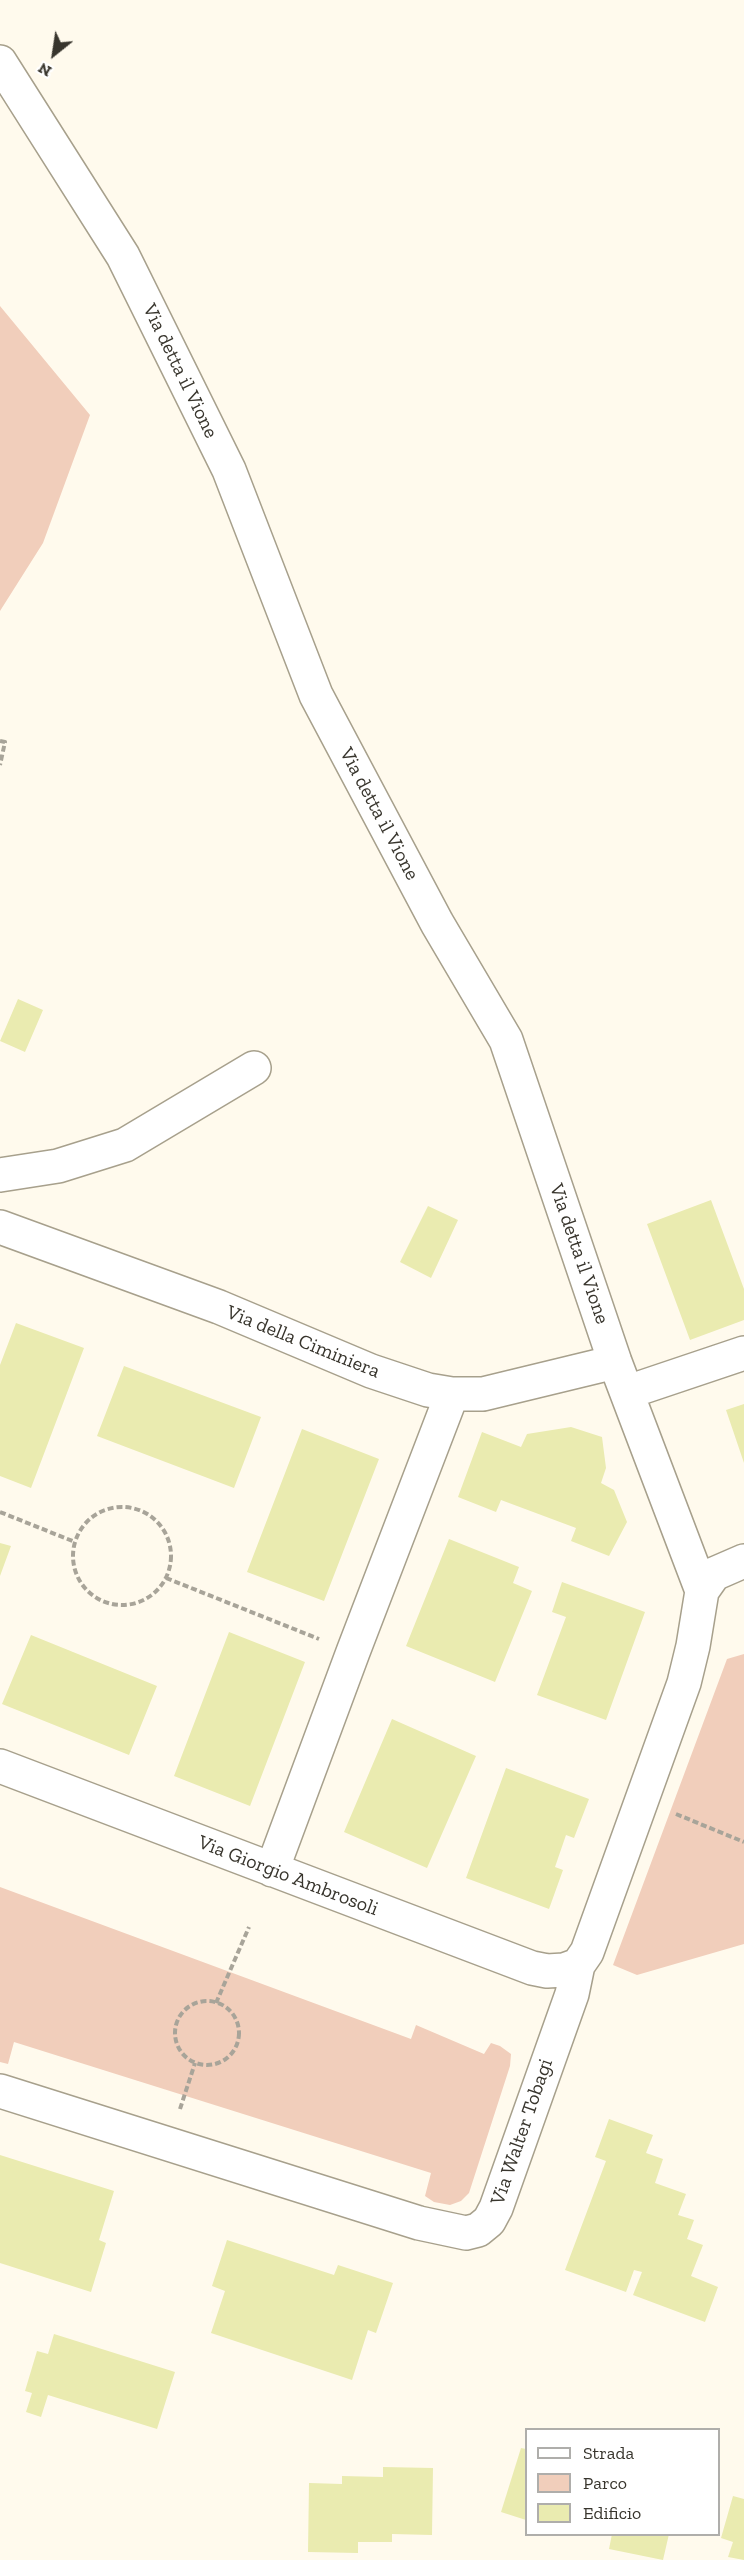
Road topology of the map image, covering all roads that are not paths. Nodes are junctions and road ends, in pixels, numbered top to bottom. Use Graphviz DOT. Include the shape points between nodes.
graph roads {
  1 [pos="0,62"];
  2 [pos="254,1068"];
  3 [pos="0,1175"];
  4 [pos="0,1227"];
  5 [pos="744,1353"];
  6 [pos="615,1362"];
  7 [pos="627,1392"];
  8 [pos="452,1394"];
  9 [pos="744,1560"];
  10 [pos="702,1591"];
  11 [pos="0,1766"];
  12 [pos="272,1870"];
  13 [pos="578,1965"];
  14 [pos="0,2091"];
  1 -- 6 [label="street, Via detta il Vione" via="123,256 229,470 316,695 437,923 506,1040"];
  2 -- 3 [label="street" via="125,1144 57,1166"];
  4 -- 8 [label="street, Via della Ciminiera" via="219,1307 371,1371"];
  5 -- 7 [label="street"];
  6 -- 7 [label="street, Via detta il Vione"];
  6 -- 8 [label="street, Via della Ciminiera" via="483,1394"];
  7 -- 10 [label="street, Via detta il Vione"];
  8 -- 12 [label="street"];
  9 -- 10 [label="street" via="714,1574"];
  10 -- 13 [label="street, Via Walter Tobagi" via="684,1683 587,1952"];
  11 -- 12 [label="street, Via Giorgio Ambrosoli"];
  12 -- 13 [label="street, Via Giorgio Ambrosoli" via="532,1968 564,1970"];
  13 -- 14 [label="street, Via Walter Tobagi" via="572,1994 496,2208 489,2221 466,2233 419,2223"];
}
